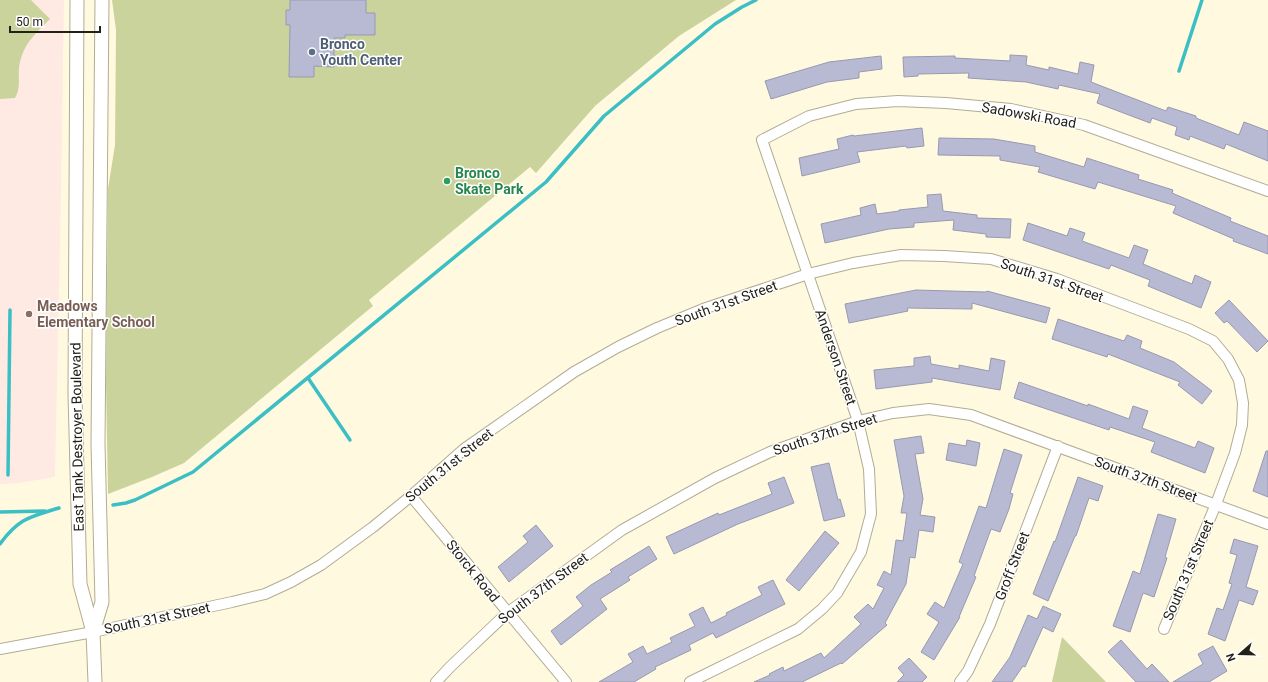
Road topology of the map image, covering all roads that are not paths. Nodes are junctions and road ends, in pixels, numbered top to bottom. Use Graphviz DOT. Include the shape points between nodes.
graph roads {
  1 [pos="77,0"];
  2 [pos="102,0"];
  3 [pos="762,140"];
  4 [pos="1268,191"];
  5 [pos="808,274"];
  6 [pos="858,421"];
  7 [pos="1058,446"];
  8 [pos="411,496"];
  9 [pos="1216,504"];
  10 [pos="1268,524"];
  11 [pos="507,612"];
  12 [pos="1164,629"];
  13 [pos="93,632"];
  14 [pos="0,649"];
  15 [pos="95,682"];
  16 [pos="436,682"];
  17 [pos="566,682"];
  18 [pos="690,682"];
  19 [pos="960,682"];
  1 -- 13 [label="street, East Tank Destroyer Boulevard" via="74,394 80,584"];
  2 -- 13 [label="street, East Tank Destroyer Boulevard" via="98,444 102,602"];
  3 -- 4 [label="street, Sadowski Road" via="809,116 856,104 898,101 1011,109 1084,125"];
  3 -- 5 [label="street, Anderson Street"];
  5 -- 6 [label="street, Anderson Street"];
  5 -- 8 [label="street, South 31st Street" via="703,309 618,346 574,372 464,449"];
  5 -- 9 [label="street, South 31st Street" via="901,255 991,259 1057,279 1213,341 1228,359 1239,380 1243,403 1242,425 1235,453"];
  6 -- 7 [label="street, South 37th Street" via="893,413 929,409 971,415"];
  6 -- 11 [label="street, South 37th Street" via="770,452 709,482 622,530"];
  6 -- 18 [label="street, Anderson Street" via="869,469 872,514 861,552 837,593 798,629"];
  7 -- 9 [label="street, South 37th Street"];
  7 -- 19 [label="street, Groff Street" via="990,624 968,671"];
  8 -- 11 [label="street, Storck Road"];
  8 -- 13 [label="street, South 31st Street" via="321,565 266,594"];
  9 -- 10 [label="street, South 37th Street"];
  9 -- 12 [label="street, South 31st Street"];
  11 -- 16 [label="street, South 37th Street"];
  11 -- 17 [label="street, Storck Road"];
  13 -- 14 [label="street, South 31st Street"];
  13 -- 15 [label="street, East Tank Destroyer Boulevard"];
}
